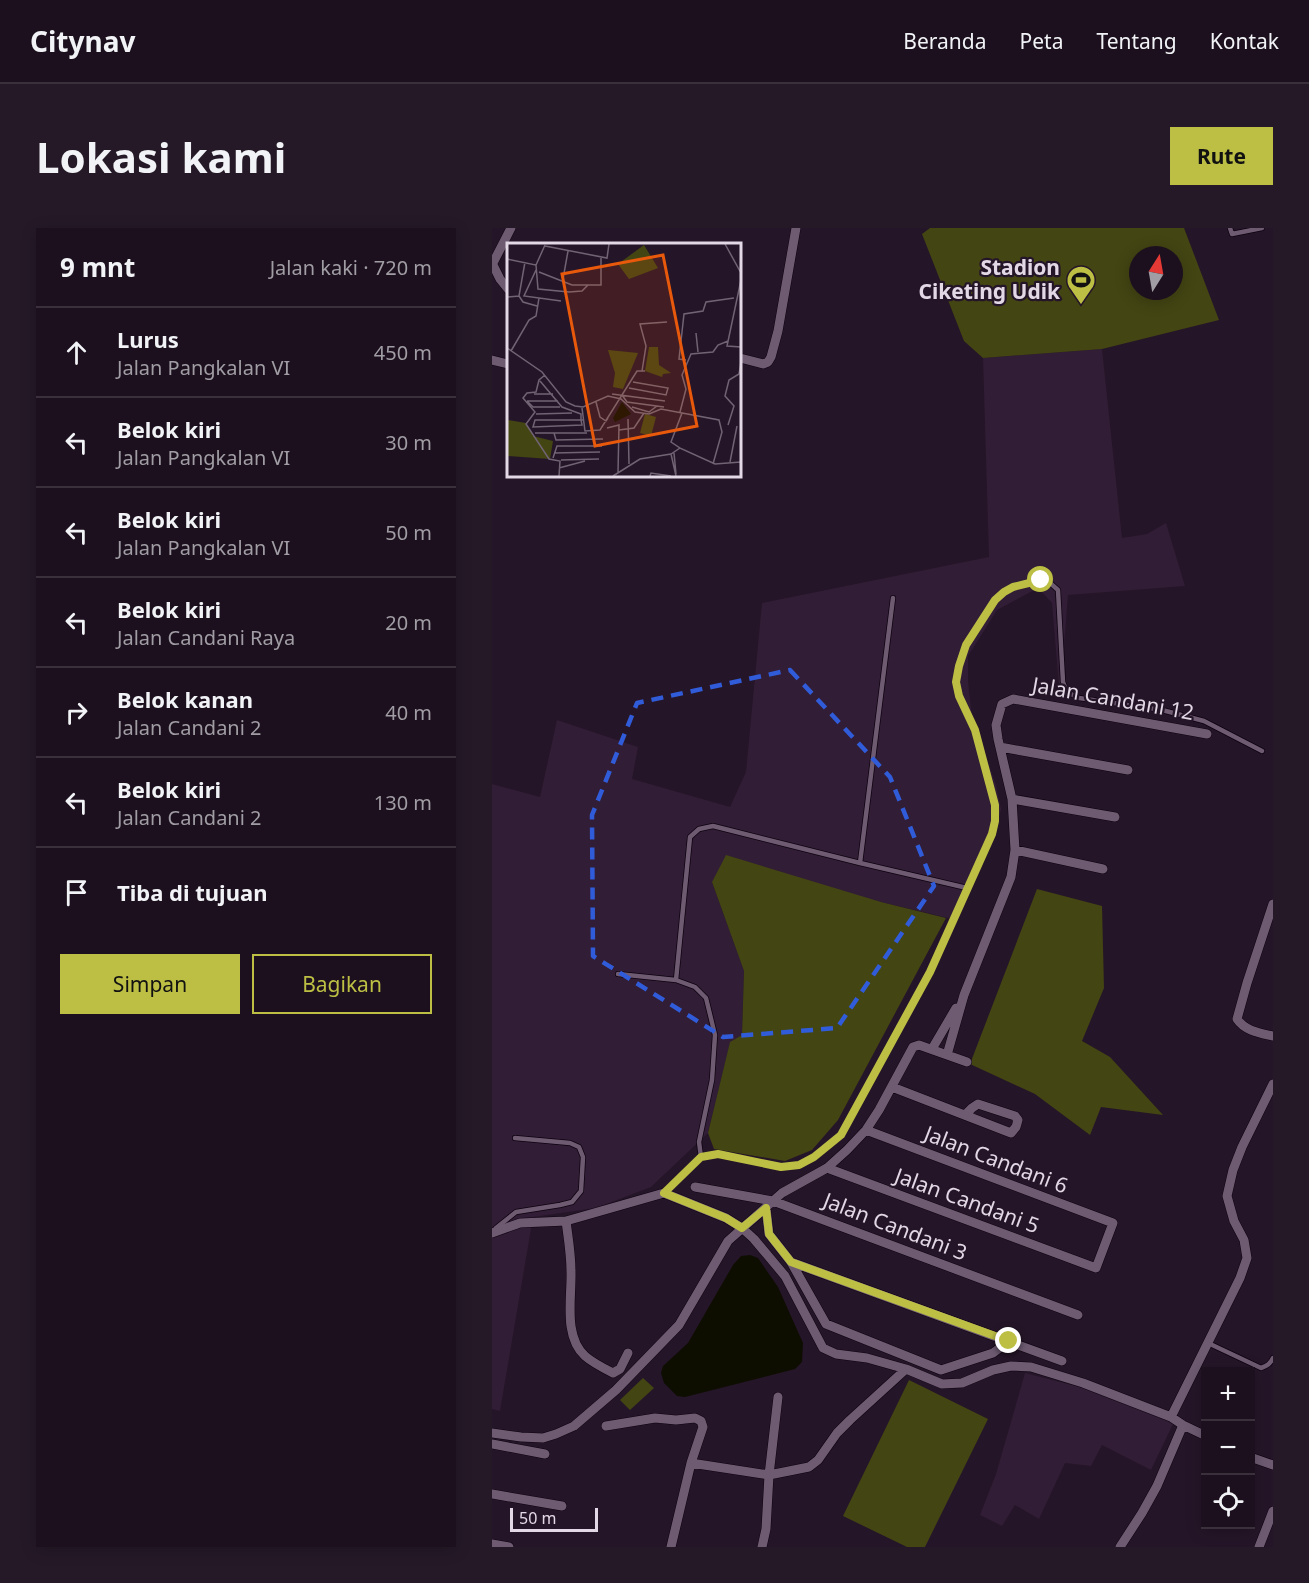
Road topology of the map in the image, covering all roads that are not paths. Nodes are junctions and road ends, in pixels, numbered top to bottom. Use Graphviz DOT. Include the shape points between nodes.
graph roads {
  1 [pos="511,228"];
  2 [pos="796,228"];
  3 [pos="1230,228"];
  4 [pos="1262,228"];
  5 [pos="492,263"];
  6 [pos="507,288"];
  7 [pos="741,358"];
  8 [pos="492,360"];
  9 [pos="507,364"];
  10 [pos="893,598"];
  11 [pos="1207,734"];
  12 [pos="1000,747"];
  13 [pos="1262,751"];
  14 [pos="1128,770"];
  15 [pos="1012,799"];
  16 [pos="1115,817"];
  17 [pos="1015,850"];
  18 [pos="860,863"];
  19 [pos="1102,869"];
  20 [pos="967,888"];
  21 [pos="1273,904"];
  22 [pos="618,974"];
  23 [pos="676,980"];
  24 [pos="964,995"];
  25 [pos="1273,1036"];
  26 [pos="932,1049"];
  27 [pos="947,1054"];
  28 [pos="968,1062"];
  29 [pos="1273,1084"];
  30 [pos="892,1087"];
  31 [pos="965,1115"];
  32 [pos="866,1130"];
  33 [pos="515,1138"];
  34 [pos="701,1157"];
  35 [pos="827,1168"];
  36 [pos="695,1187"];
  37 [pos="664,1193"];
  38 [pos="770,1204"];
  39 [pos="566,1221"];
  40 [pos="742,1228"];
  41 [pos="492,1233"];
  42 [pos="791,1262"];
  43 [pos="1096,1268"];
  44 [pos="1078,1316"];
  45 [pos="1009,1341"];
  46 [pos="1208,1343"];
  47 [pos="628,1353"];
  48 [pos="1273,1358"];
  49 [pos="1062,1361"];
  50 [pos="906,1369"];
  51 [pos="778,1397"];
  52 [pos="1171,1417"];
  53 [pos="1183,1425"];
  54 [pos="606,1426"];
  55 [pos="492,1433"];
  56 [pos="1201,1434"];
  57 [pos="492,1444"];
  58 [pos="545,1454"];
  59 [pos="1255,1458"];
  60 [pos="691,1464"];
  61 [pos="1273,1465"];
  62 [pos="769,1475"];
  63 [pos="492,1494"];
  64 [pos="562,1506"];
  65 [pos="1273,1511"];
  66 [pos="492,1544"];
  67 [pos="509,1547"];
  68 [pos="671,1547"];
  69 [pos="762,1547"];
  70 [pos="1120,1547"];
  71 [pos="1259,1547"];
  1 -- 5 [label="street"];
  2 -- 7 [label="street" via="771,357 763,364"];
  3 -- 4 [label="lane" via="1232,234"];
  5 -- 6 [label="street"];
  8 -- 9 [label="street"];
  10 -- 18 [label="lane"];
  11 -- 12 [label="street, Jalan Candani 12" via="1013,699 1002,704 996,725"];
  12 -- 14 [label="street"];
  12 -- 15 [label="street"];
  13 -- 20 [label="lane" via="1204,721 1162,710 1079,698 1067,692 1063,682 1058,590 1041,580 1013,587 995,600 966,645 956,682 975,730 995,805 992,834"];
  15 -- 16 [label="street"];
  15 -- 17 [label="street"];
  17 -- 19 [label="street"];
  17 -- 24 [label="street" via="1011,877"];
  18 -- 20 [label="lane"];
  18 -- 23 [label="lane" via="713,826 699,829 690,837"];
  20 -- 34 [label="lane" via="930,972 841,1135 799,1165 781,1167 718,1154"];
  21 -- 25 [label="street" via="1237,1019 1248,1029"];
  22 -- 23 [label="lane"];
  23 -- 34 [label="lane" via="695,987 706,998 715,1035 712,1080 699,1143"];
  24 -- 26 [label="street"];
  24 -- 27 [label="street"];
  26 -- 27 [label="street"];
  26 -- 30 [label="street" via="913,1047"];
  27 -- 28 [label="street"];
  29 -- 46 [label="street" via="1233,1170 1227,1196 1247,1258"];
  30 -- 31 [label="street"];
  30 -- 32 [label="street"];
  31 -- 31 [label="street" via="1011,1133 1018,1120 978,1104"];
  32 -- 35 [label="street"];
  32 -- 43 [label="street, Jalan Candani 6" via="1113,1223"];
  33 -- 41 [label="lane" via="579,1147 583,1157 581,1191 572,1202 516,1212"];
  34 -- 37 [label="lane"];
  35 -- 38 [label="street"];
  35 -- 43 [label="street, Jalan Candani 5"];
  36 -- 38 [label="street, Jalan Candani 3"];
  37 -- 39 [label="street"];
  37 -- 40 [label="street"];
  38 -- 40 [label="street"];
  38 -- 42 [label="street" via="769,1234"];
  38 -- 44 [label="street, Jalan Candani 3"];
  39 -- 41 [label="street" via="520,1223"];
  39 -- 47 [label="street" via="572,1335 583,1354 613,1373 620,1369"];
  40 -- 50 [label="street" via="785,1276 823,1348"];
  40 -- 55 [label="street" via="728,1241 679,1325 616,1390 574,1426 543,1438"];
  42 -- 45 [label="street"];
  42 -- 45 [label="street" via="826,1324 940,1370 993,1353"];
  45 -- 49 [label="street"];
  46 -- 48 [label="lane" via="1261,1368"];
  46 -- 52 [label="street"];
  50 -- 52 [label="street" via="942,1384 962,1383 1011,1366 1031,1367"];
  50 -- 62 [label="street" via="837,1433 809,1467"];
  51 -- 62 [label="street"];
  52 -- 53 [label="street"];
  53 -- 56 [label="street"];
  53 -- 70 [label="street" via="1142,1513"];
  54 -- 60 [label="street" via="655,1418 695,1418 704,1427"];
  57 -- 58 [label="street"];
  59 -- 61 [label="street"];
  60 -- 62 [label="street"];
  60 -- 68 [label="street"];
  62 -- 69 [label="street"];
  63 -- 64 [label="street"];
  65 -- 71 [label="street"];
  66 -- 67 [label="street"];
}
